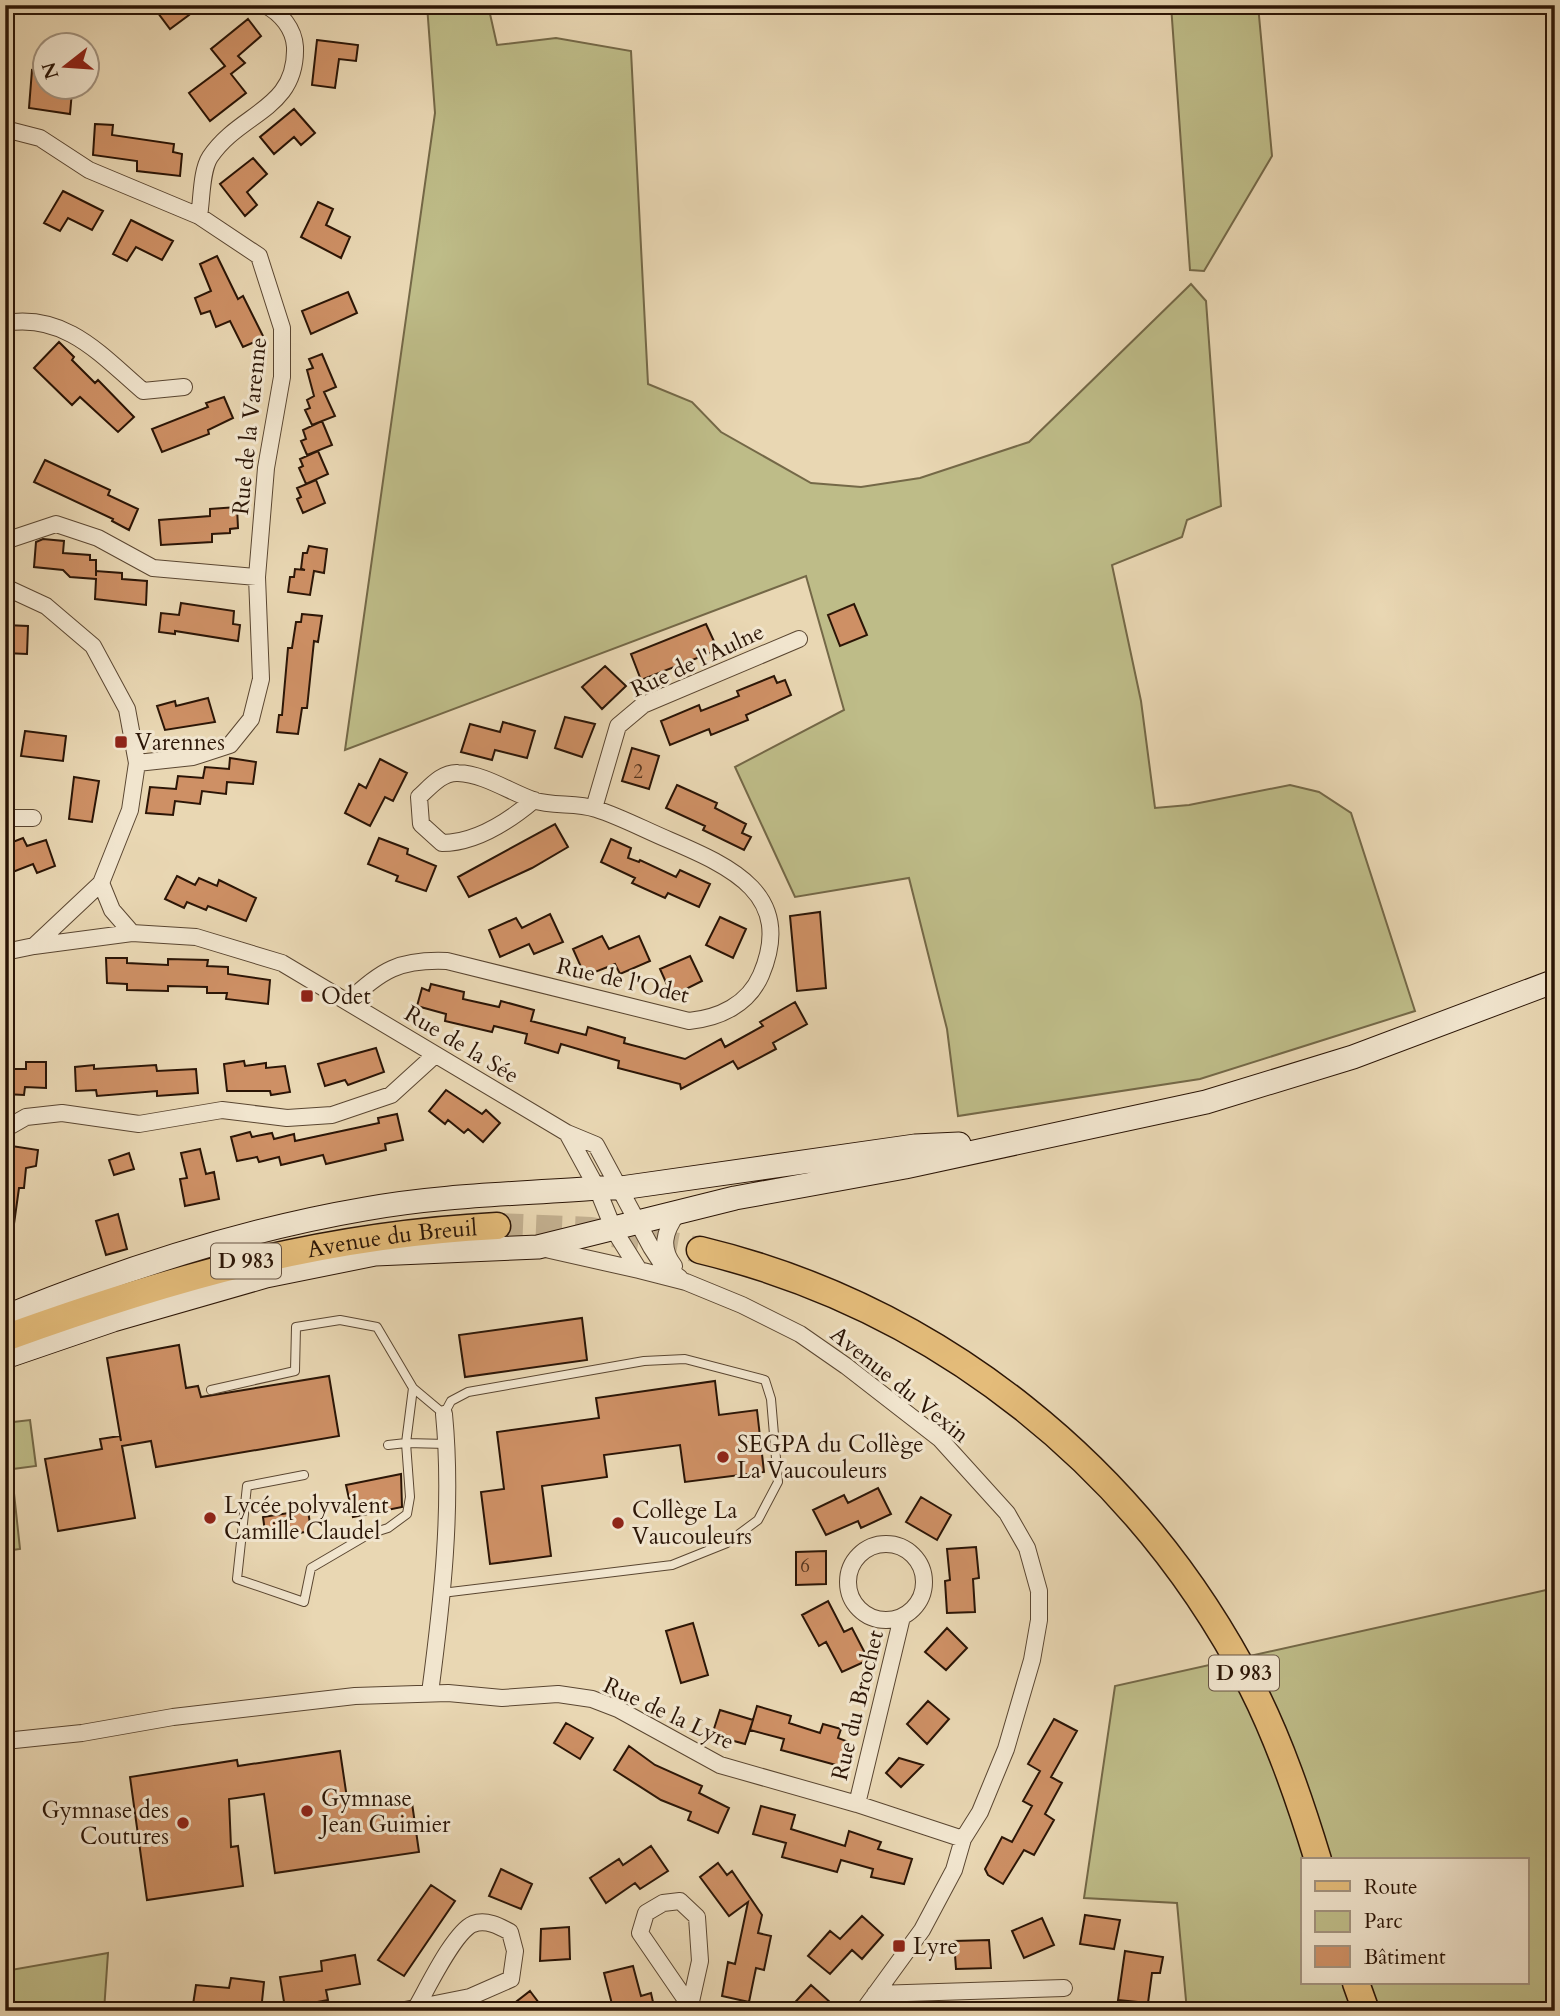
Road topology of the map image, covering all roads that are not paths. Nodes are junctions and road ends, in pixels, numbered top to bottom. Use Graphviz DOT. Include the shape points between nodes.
graph roads {
  1 [pos="265,5"];
  2 [pos="5,129"];
  3 [pos="199,216"];
  4 [pos="5,323"];
  5 [pos="184,387"];
  6 [pos="5,541"];
  7 [pos="257,577"];
  8 [pos="5,587"];
  9 [pos="799,639"];
  10 [pos="137,763"];
  11 [pos="534,800"];
  12 [pos="594,808"];
  13 [pos="5,818"];
  14 [pos="33,818"];
  15 [pos="101,883"];
  16 [pos="132,933"];
  17 [pos="34,946"];
  18 [pos="5,952"];
  19 [pos="1555,981"];
  20 [pos="348,1002"];
  21 [pos="435,1055"];
  22 [pos="5,1129"];
  23 [pos="567,1133"];
  24 [pos="1025,1140"];
  25 [pos="597,1188"];
  26 [pos="621,1188"];
  27 [pos="677,1214"];
  28 [pos="638,1225"];
  29 [pos="497,1226"];
  30 [pos="614,1230"];
  31 [pos="538,1247"];
  32 [pos="700,1250"];
  33 [pos="639,1270"];
  34 [pos="686,1282"];
  35 [pos="5,1317"];
  36 [pos="5,1338"];
  37 [pos="5,1357"];
  38 [pos="413,1388"];
  39 [pos="211,1390"];
  40 [pos="444,1414"];
  41 [pos="406,1443"];
  42 [pos="447,1444"];
  43 [pos="388,1445"];
  44 [pos="304,1475"];
  45 [pos="442,1592"];
  46 [pos="902,1617"];
  47 [pos="430,1693"];
  48 [pos="5,1741"];
  49 [pos="857,1804"];
  50 [pos="962,1839"];
  51 [pos="1317,1858"];
  52 [pos="1356,1984"];
  53 [pos="1064,1988"];
  54 [pos="875,1994"];
  55 [pos="408,2009"];
  56 [pos="690,2009"];
  57 [pos="863,2011"];
  58 [pos="1366,2011"];
  1 -- 3 [label="street" via="277,11 294,35 295,67 283,94 240,125 209,159"];
  2 -- 3 [label="street, Rue de la Varenne" via="40,138 89,170"];
  3 -- 7 [label="street, Rue de la Varenne" via="259,256 282,328 282,377 266,468"];
  4 -- 5 [label="street" via="27,319 67,329 143,391"];
  6 -- 7 [label="street" via="55,524 98,538 153,568"];
  7 -- 10 [label="street, Rue de la Varenne" via="261,679 251,719 230,745 193,757"];
  8 -- 10 [label="street" via="46,606 93,646 127,709"];
  9 -- 12 [label="street, Rue de l'Aulne" via="643,705 618,726"];
  10 -- 15 [label="street" via="130,810"];
  11 -- 11 [label="street, Rue de l'Odet" via="458,773 439,778 419,797 421,824 442,844 463,843"];
  11 -- 12 [label="street, Rue de l'Odet"];
  12 -- 20 [label="street, Rue de l'Odet" via="717,860 756,891 771,923 770,952 758,982 735,1007 712,1019 689,1021 447,961 415,960 372,979"];
  13 -- 14 [label="street"];
  15 -- 16 [label="street" via="112,910"];
  15 -- 17 [label="street"];
  16 -- 17 [label="street, Rue de la Sée"];
  16 -- 20 [label="street, Rue de la Sée" via="196,937 282,963"];
  17 -- 18 [label="street, Rue de la Sée"];
  19 -- 24 [label="main road" via="1303,1074 1206,1102"];
  20 -- 21 [label="street, Rue de la Sée"];
  21 -- 22 [label="street" via="391,1095 332,1115 287,1118 222,1110 139,1124 62,1113 26,1117"];
  21 -- 23 [label="street, Rue de la Sée"];
  23 -- 25 [label="street"];
  23 -- 26 [label="street, Rue de la Sée" via="596,1145"];
  24 -- 26 [label="main road" via="915,1146"];
  24 -- 27 [label="main road" via="735,1198"];
  25 -- 26 [label="main road"];
  25 -- 30 [label="street"];
  25 -- 35 [label="main road" via="402,1203 252,1233"];
  26 -- 28 [label="street, Rue de la Sée"];
  27 -- 28 [label="main road"];
  27 -- 34 [label="street" via="664,1240 667,1257"];
  28 -- 30 [label="main road"];
  28 -- 34 [label="street, Rue de la Sée" via="662,1264"];
  29 -- 36 [label="main road, Avenue du Breuil / D 983" via="398,1233 266,1256 170,1282"];
  30 -- 31 [label="main road"];
  30 -- 33 [label="street"];
  31 -- 33 [label="street, Avenue du Vexin"];
  31 -- 37 [label="main road" via="348,1259 253,1279"];
  32 -- 51 [label="main road, D 983" via="822,1288 932,1342 1008,1395 1098,1473 1179,1569 1234,1653 1278,1744"];
  33 -- 34 [label="street, Avenue du Vexin"];
  34 -- 50 [label="street, Avenue du Vexin" via="800,1334 940,1439 1007,1513 1027,1548 1039,1591 1032,1660 1006,1749 980,1812"];
  38 -- 39 [label="lane" via="377,1327 340,1320 296,1327 295,1371"];
  38 -- 40 [label="lane"];
  38 -- 41 [label="lane"];
  40 -- 42 [label="street"];
  40 -- 45 [label="lane" via="451,1401 468,1392 644,1361 685,1359 765,1380 771,1399 778,1482 758,1520 727,1543 672,1565"];
  41 -- 42 [label="lane"];
  41 -- 43 [label="lane"];
  41 -- 44 [label="lane" via="407,1514 311,1568 304,1601 237,1579 247,1486"];
  42 -- 45 [label="street"];
  45 -- 47 [label="street"];
  46 -- 46 [label="street, Rue du Brochet" via="913,1610 924,1589 921,1565 893,1544 869,1547 851,1566 848,1579 855,1604 876,1619"];
  46 -- 49 [label="street, Rue du Brochet"];
  47 -- 48 [label="street, Rue de la Lyre" via="355,1696"];
  47 -- 49 [label="street, Rue de la Lyre" via="502,1698 558,1694 592,1699 720,1765"];
  49 -- 50 [label="street, Rue de la Lyre"];
  50 -- 54 [label="street, Avenue du Vexin" via="954,1870 922,1930"];
  52 -- 58 [label="main road"];
  53 -- 54 [label="street"];
  54 -- 57 [label="street, Avenue du Vexin"];
  55 -- 55 [label="street" via="470,1997 511,1979 516,1951 510,1932 494,1923 473,1924 459,1936"];
  56 -- 56 [label="street" via="700,1961 697,1917 680,1901 663,1903 646,1913 640,1933"];
}
